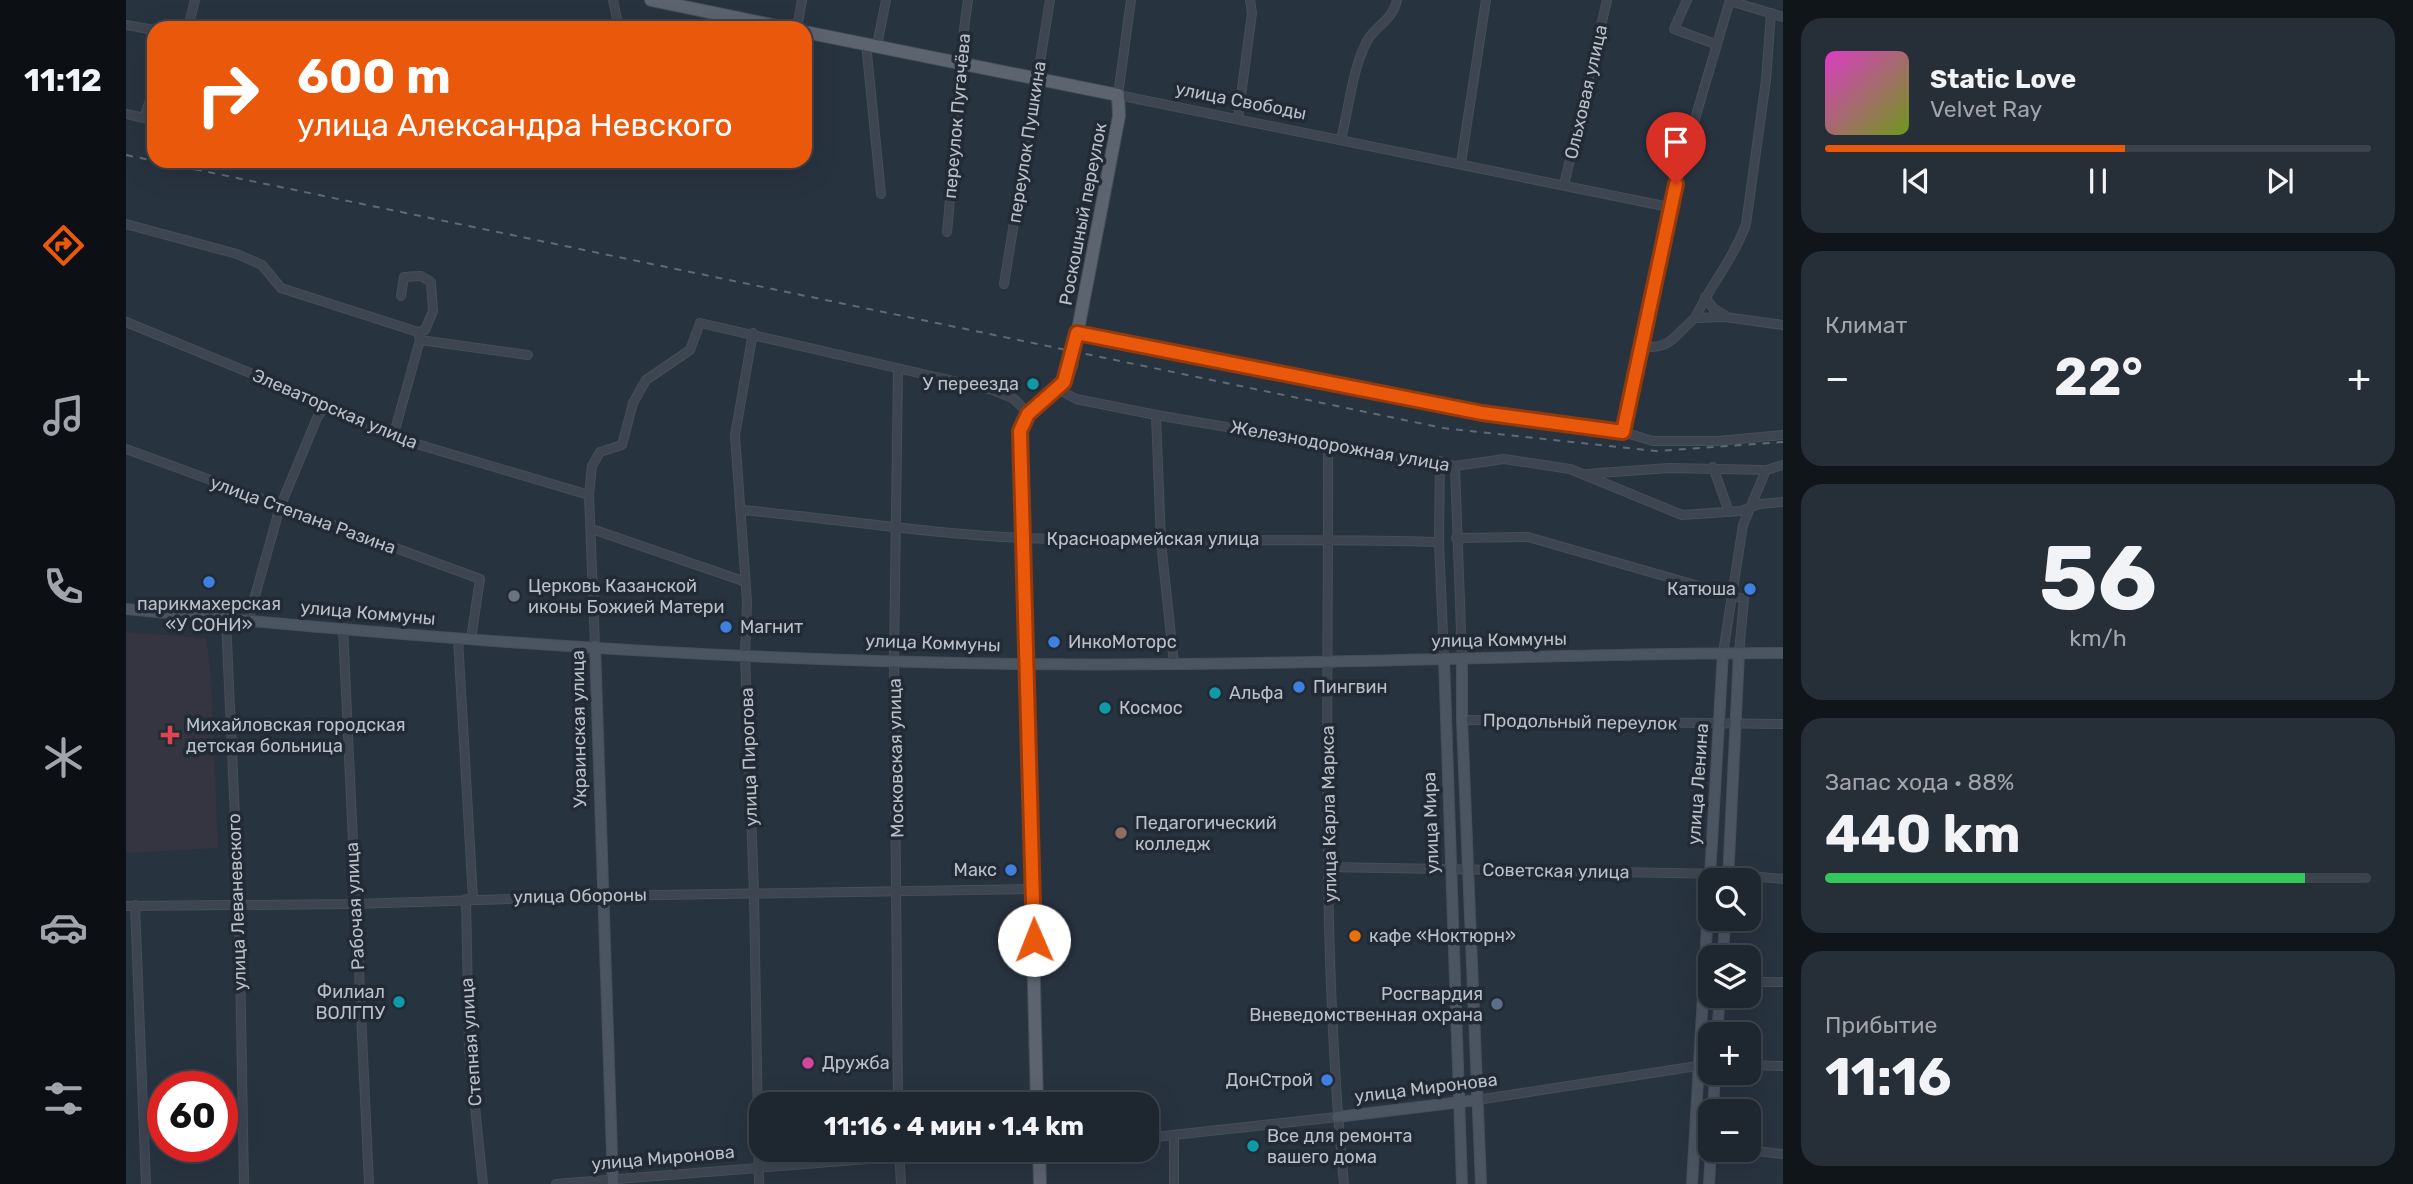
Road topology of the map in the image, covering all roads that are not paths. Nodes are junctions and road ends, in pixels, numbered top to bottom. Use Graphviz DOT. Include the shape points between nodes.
graph roads {
  1 [pos="195,0"];
  2 [pos="613,0"];
  3 [pos="651,0"];
  4 [pos="802,0"];
  5 [pos="886,0"];
  6 [pos="968,0"];
  7 [pos="1050,0"];
  8 [pos="1131,0"];
  9 [pos="1250,0"];
  10 [pos="1397,0"];
  11 [pos="1486,0"];
  12 [pos="1607,0"];
  13 [pos="1687,0"];
  14 [pos="1730,0"];
  15 [pos="709,6"];
  16 [pos="1771,13"];
  17 [pos="1783,17"];
  18 [pos="190,21"];
  19 [pos="618,21"];
  20 [pos="762,21"];
  21 [pos="798,21"];
  22 [pos="126,25"];
  23 [pos="147,29"];
  24 [pos="812,33"];
  25 [pos="871,44"];
  26 [pos="1714,44"];
  27 [pos="958,61"];
  28 [pos="1038,78"];
  29 [pos="1118,95"];
  30 [pos="147,109"];
  31 [pos="126,114"];
  32 [pos="1238,118"];
  33 [pos="1341,139"];
  34 [pos="1461,163"];
  35 [pos="1564,185"];
  36 [pos="881,194"];
  37 [pos="1669,207"];
  38 [pos="126,224"];
  39 [pos="947,232"];
  40 [pos="1004,284"];
  41 [pos="401,296"];
  42 [pos="1705,297"];
  43 [pos="1728,317"];
  44 [pos="1695,318"];
  45 [pos="126,322"];
  46 [pos="1783,325"];
  47 [pos="753,333"];
  48 [pos="1077,333"];
  49 [pos="419,336"];
  50 [pos="1640,347"];
  51 [pos="528,355"];
  52 [pos="898,370"];
  53 [pos="1058,389"];
  54 [pos="326,404"];
  55 [pos="1028,414"];
  56 [pos="1156,415"];
  57 [pos="1623,432"];
  58 [pos="1783,435"];
  59 [pos="393,437"];
  60 [pos="1328,444"];
  61 [pos="126,449"];
  62 [pos="1440,461"];
  63 [pos="1783,465"];
  64 [pos="1455,466"];
  65 [pos="1713,467"];
  66 [pos="1766,470"];
  67 [pos="1583,474"];
  68 [pos="589,495"];
  69 [pos="1783,502"];
  70 [pos="281,507"];
  71 [pos="1749,508"];
  72 [pos="743,510"];
  73 [pos="1729,512"];
  74 [pos="592,529"];
  75 [pos="898,529"];
  76 [pos="1022,538"];
  77 [pos="1328,538"];
  78 [pos="1456,538"];
  79 [pos="1161,542"];
  80 [pos="1439,542"];
  81 [pos="743,581"];
  82 [pos="1731,595"];
  83 [pos="126,609"];
  84 [pos="226,619"];
  85 [pos="248,621"];
  86 [pos="343,628"];
  87 [pos="457,638"];
  88 [pos="471,639"];
  89 [pos="594,646"];
  90 [pos="1723,653"];
  91 [pos="1739,653"];
  92 [pos="1783,653"];
  93 [pos="745,654"];
  94 [pos="1444,658"];
  95 [pos="1462,658"];
  96 [pos="894,659"];
  97 [pos="1328,661"];
  98 [pos="1027,664"];
  99 [pos="1174,664"];
  100 [pos="1462,720"];
  101 [pos="1720,724"];
  102 [pos="1736,724"];
  103 [pos="1783,724"];
  104 [pos="1328,867"];
  105 [pos="1710,868"];
  106 [pos="1728,868"];
  107 [pos="1450,869"];
  108 [pos="1467,869"];
  109 [pos="1698,874"];
  110 [pos="1761,878"];
  111 [pos="1783,879"];
  112 [pos="1033,888"];
  113 [pos="898,891"];
  114 [pos="754,893"];
  115 [pos="601,895"];
  116 [pos="469,899"];
  117 [pos="355,904"];
  118 [pos="130,906"];
  119 [pos="239,906"];
  120 [pos="1708,931"];
  121 [pos="1761,982"];
  122 [pos="1783,982"];
  123 [pos="1705,1022"];
  124 [pos="1761,1065"];
  125 [pos="1698,1066"];
  126 [pos="1783,1066"];
  127 [pos="1702,1085"];
  128 [pos="898,1092"];
  129 [pos="1037,1092"];
  130 [pos="1477,1100"];
  131 [pos="1459,1103"];
  132 [pos="1337,1117"];
  133 [pos="1174,1136"];
  134 [pos="1159,1137"];
  135 [pos="1761,1152"];
  136 [pos="1783,1154"];
  137 [pos="818,1162"];
  138 [pos="900,1162"];
  139 [pos="1039,1162"];
  140 [pos="1710,1162"];
  141 [pos="758,1168"];
  142 [pos="613,1182"];
  143 [pos="146,1184"];
  144 [pos="244,1184"];
  145 [pos="369,1184"];
  146 [pos="483,1184"];
  147 [pos="556,1184"];
  148 [pos="760,1184"];
  149 [pos="901,1184"];
  150 [pos="1040,1184"];
  151 [pos="1174,1184"];
  152 [pos="1344,1184"];
  153 [pos="1462,1184"];
  154 [pos="1481,1184"];
  155 [pos="1692,1184"];
  156 [pos="1709,1184"];
  1 -- 18 [label="street"];
  2 -- 19 [label="street"];
  3 -- 15 [label="main road"];
  4 -- 21 [label="street"];
  5 -- 25 [label="street"];
  6 -- 27 [label="street, переулок Пугачёва"];
  7 -- 28 [label="street, переулок Пушкина"];
  8 -- 29 [label="street, Роскошный переулок"];
  9 -- 32 [label="street"];
  10 -- 33 [label="street" via="1392,16 1363,47"];
  11 -- 34 [label="street"];
  12 -- 35 [label="street, Ольховая улица"];
  13 -- 26 [label="street" via="1674,29"];
  14 -- 16 [label="street"];
  14 -- 26 [label="street"];
  15 -- 20 [label="main road"];
  16 -- 17 [label="street"];
  16 -- 42 [label="street" via="1745,224"];
  22 -- 23 [label="street"];
  24 -- 25 [label="main road, улица Свободы"];
  25 -- 27 [label="main road, улица Свободы"];
  25 -- 36 [label="street"];
  26 -- 37 [label="street"];
  27 -- 28 [label="main road, улица Свободы"];
  27 -- 39 [label="street, переулок Пугачёва" via="957,132"];
  28 -- 29 [label="main road, улица Свободы"];
  28 -- 40 [label="street, переулок Пушкина"];
  29 -- 32 [label="street, улица Свободы"];
  29 -- 48 [label="main road, Роскошный переулок" via="1119,116"];
  30 -- 31 [label="street" via="144,118"];
  32 -- 33 [label="street, улица Свободы"];
  33 -- 34 [label="street, улица Свободы"];
  34 -- 35 [label="street, улица Свободы"];
  35 -- 37 [label="street, улица Свободы"];
  37 -- 50 [label="street"];
  38 -- 49 [label="street" via="237,254 262,265 281,288"];
  41 -- 49 [label="street" via="404,276 421,276 431,282 433,311"];
  42 -- 43 [label="street"];
  42 -- 44 [label="street"];
  43 -- 44 [label="street"];
  43 -- 46 [label="street"];
  44 -- 50 [label="street" via="1673,341 1655,348"];
  45 -- 54 [label="street, Элеваторская улица"];
  47 -- 52 [label="street"];
  47 -- 68 [label="street, Украинская улица" via="700,323 690,351 646,380 633,402 622,444 600,452 595,459"];
  47 -- 72 [label="street, улица Пирогова" via="735,435"];
  48 -- 53 [label="main road, Роскошный переулок" via="1068,375"];
  48 -- 57 [label="street" via="1482,413"];
  49 -- 51 [label="street"];
  49 -- 59 [label="street"];
  50 -- 57 [label="street"];
  52 -- 55 [label="street" via="993,390 1014,399"];
  52 -- 75 [label="street, Московская улица"];
  53 -- 55 [label="main road"];
  53 -- 56 [label="street, Железнодорожная улица" via="1076,399"];
  54 -- 59 [label="street, Элеваторская улица"];
  54 -- 70 [label="street"];
  55 -- 76 [label="main road" via="1020,431"];
  56 -- 60 [label="street, Железнодорожная улица"];
  56 -- 79 [label="street"];
  57 -- 58 [label="street" via="1653,441 1679,442"];
  59 -- 68 [label="street, Элеваторская улица"];
  60 -- 62 [label="street, Железнодорожная улица"];
  60 -- 77 [label="street, улица Карла Маркса"];
  61 -- 70 [label="street, улица Степана Разина"];
  62 -- 64 [label="street, Железнодорожная улица"];
  62 -- 80 [label="street, улица Мира"];
  63 -- 66 [label="street"];
  64 -- 67 [label="street, Железнодорожная улица" via="1504,459"];
  64 -- 78 [label="street, улица Мира"];
  65 -- 66 [label="street"];
  65 -- 67 [label="street"];
  65 -- 73 [label="street"];
  66 -- 71 [label="street, улица Ленина"];
  67 -- 73 [label="street, Железнодорожная улица" via="1682,515"];
  68 -- 74 [label="street, Украинская улица"];
  69 -- 71 [label="street, Железнодорожная улица"];
  70 -- 85 [label="street"];
  70 -- 88 [label="street, улица Степана Разина" via="480,579"];
  71 -- 73 [label="street, Железнодорожная улица"];
  71 -- 82 [label="street, улица Ленина"];
  72 -- 75 [label="street, Красноармейская улица"];
  72 -- 81 [label="street, улица Пирогова"];
  74 -- 81 [label="street"];
  74 -- 89 [label="street, Украинская улица"];
  75 -- 76 [label="street, Красноармейская улица"];
  75 -- 96 [label="street, Московская улица"];
  76 -- 79 [label="street, Красноармейская улица"];
  76 -- 98 [label="main road"];
  77 -- 79 [label="street, Красноармейская улица"];
  77 -- 80 [label="street, Красноармейская улица"];
  77 -- 97 [label="street, улица Карла Маркса"];
  78 -- 82 [label="street" via="1528,537"];
  78 -- 95 [label="street, улица Мира"];
  79 -- 99 [label="street"];
  80 -- 94 [label="street, улица Мира"];
  81 -- 93 [label="street, улица Пирогова"];
  82 -- 90 [label="street, улица Ленина"];
  82 -- 91 [label="street, улица Ленина" via="1744,599"];
  83 -- 84 [label="street, улица Коммуны"];
  84 -- 85 [label="street, улица Коммуны"];
  84 -- 119 [label="street, улица Леваневского"];
  85 -- 86 [label="street, улица Коммуны"];
  86 -- 87 [label="street, улица Коммуны"];
  86 -- 117 [label="street, Рабочая улица"];
  87 -- 88 [label="street, улица Коммуны"];
  87 -- 116 [label="street, Степная улица"];
  88 -- 89 [label="street, улица Коммуны"];
  89 -- 93 [label="street, улица Коммуны"];
  89 -- 115 [label="street, Украинская улица"];
  90 -- 91 [label="street, улица Коммуны"];
  90 -- 95 [label="street, улица Коммуны"];
  90 -- 101 [label="street, улица Ленина"];
  91 -- 92 [label="street, улица Коммуны"];
  91 -- 102 [label="street, улица Ленина"];
  93 -- 96 [label="street, улица Коммуны"];
  93 -- 114 [label="street, улица Пирогова"];
  94 -- 95 [label="street, улица Коммуны"];
  94 -- 97 [label="street, улица Коммуны"];
  94 -- 107 [label="street, улица Мира"];
  95 -- 100 [label="street, улица Мира"];
  96 -- 98 [label="street, улица Коммуны"];
  96 -- 113 [label="street, Московская улица"];
  97 -- 99 [label="street, улица Коммуны"];
  97 -- 104 [label="street, улица Карла Маркса"];
  98 -- 99 [label="street, улица Коммуны"];
  98 -- 112 [label="main road"];
  100 -- 101 [label="street, Продольный переулок"];
  100 -- 108 [label="street, улица Мира"];
  101 -- 102 [label="street, Продольный переулок"];
  101 -- 105 [label="street, улица Ленина"];
  102 -- 103 [label="street, Продольный переулок"];
  102 -- 106 [label="street, улица Ленина"];
  104 -- 107 [label="street, Советская улица"];
  104 -- 132 [label="street, улица Карла Маркса"];
  107 -- 108 [label="street, Советская улица"];
  107 -- 131 [label="street, улица Мира"];
  108 -- 109 [label="street, Советская улица"];
  108 -- 130 [label="street, улица Мира"];
  110 -- 111 [label="street, Советская улица"];
  112 -- 113 [label="street, улица Обороны"];
  112 -- 129 [label="main road"];
  113 -- 114 [label="street, улица Обороны"];
  113 -- 128 [label="street, Московская улица"];
  114 -- 115 [label="street, улица Обороны"];
  114 -- 141 [label="street, улица Пирогова"];
  115 -- 116 [label="street, улица Обороны"];
  115 -- 142 [label="street, Украинская улица"];
  116 -- 117 [label="street, улица Обороны"];
  116 -- 146 [label="street, Степная улица" via="469,1049"];
  117 -- 119 [label="street, улица Обороны"];
  117 -- 145 [label="street, Рабочая улица"];
  118 -- 119 [label="street, улица Обороны"];
  118 -- 143 [label="street"];
  119 -- 144 [label="street, улица Леваневского"];
  120 -- 123 [label="street, улица Ленина"];
  121 -- 122 [label="street"];
  124 -- 126 [label="street"];
  125 -- 130 [label="street, улица Миронова"];
  127 -- 155 [label="street, улица Ленина"];
  130 -- 131 [label="street, улица Миронова"];
  130 -- 154 [label="street, улица Мира"];
  131 -- 132 [label="street, улица Миронова"];
  131 -- 153 [label="street, улица Мира"];
  132 -- 133 [label="street, улица Миронова"];
  132 -- 152 [label="street, улица Карла Маркса"];
  133 -- 134 [label="street, улица Миронова"];
  133 -- 151 [label="street"];
  135 -- 136 [label="street"];
  137 -- 141 [label="street, улица Миронова"];
  138 -- 149 [label="street"];
  139 -- 150 [label="main road"];
  140 -- 156 [label="street"];
  141 -- 142 [label="street, улица Миронова"];
  141 -- 148 [label="street, улица Пирогова"];
  142 -- 147 [label="street, улица Миронова"];
}
